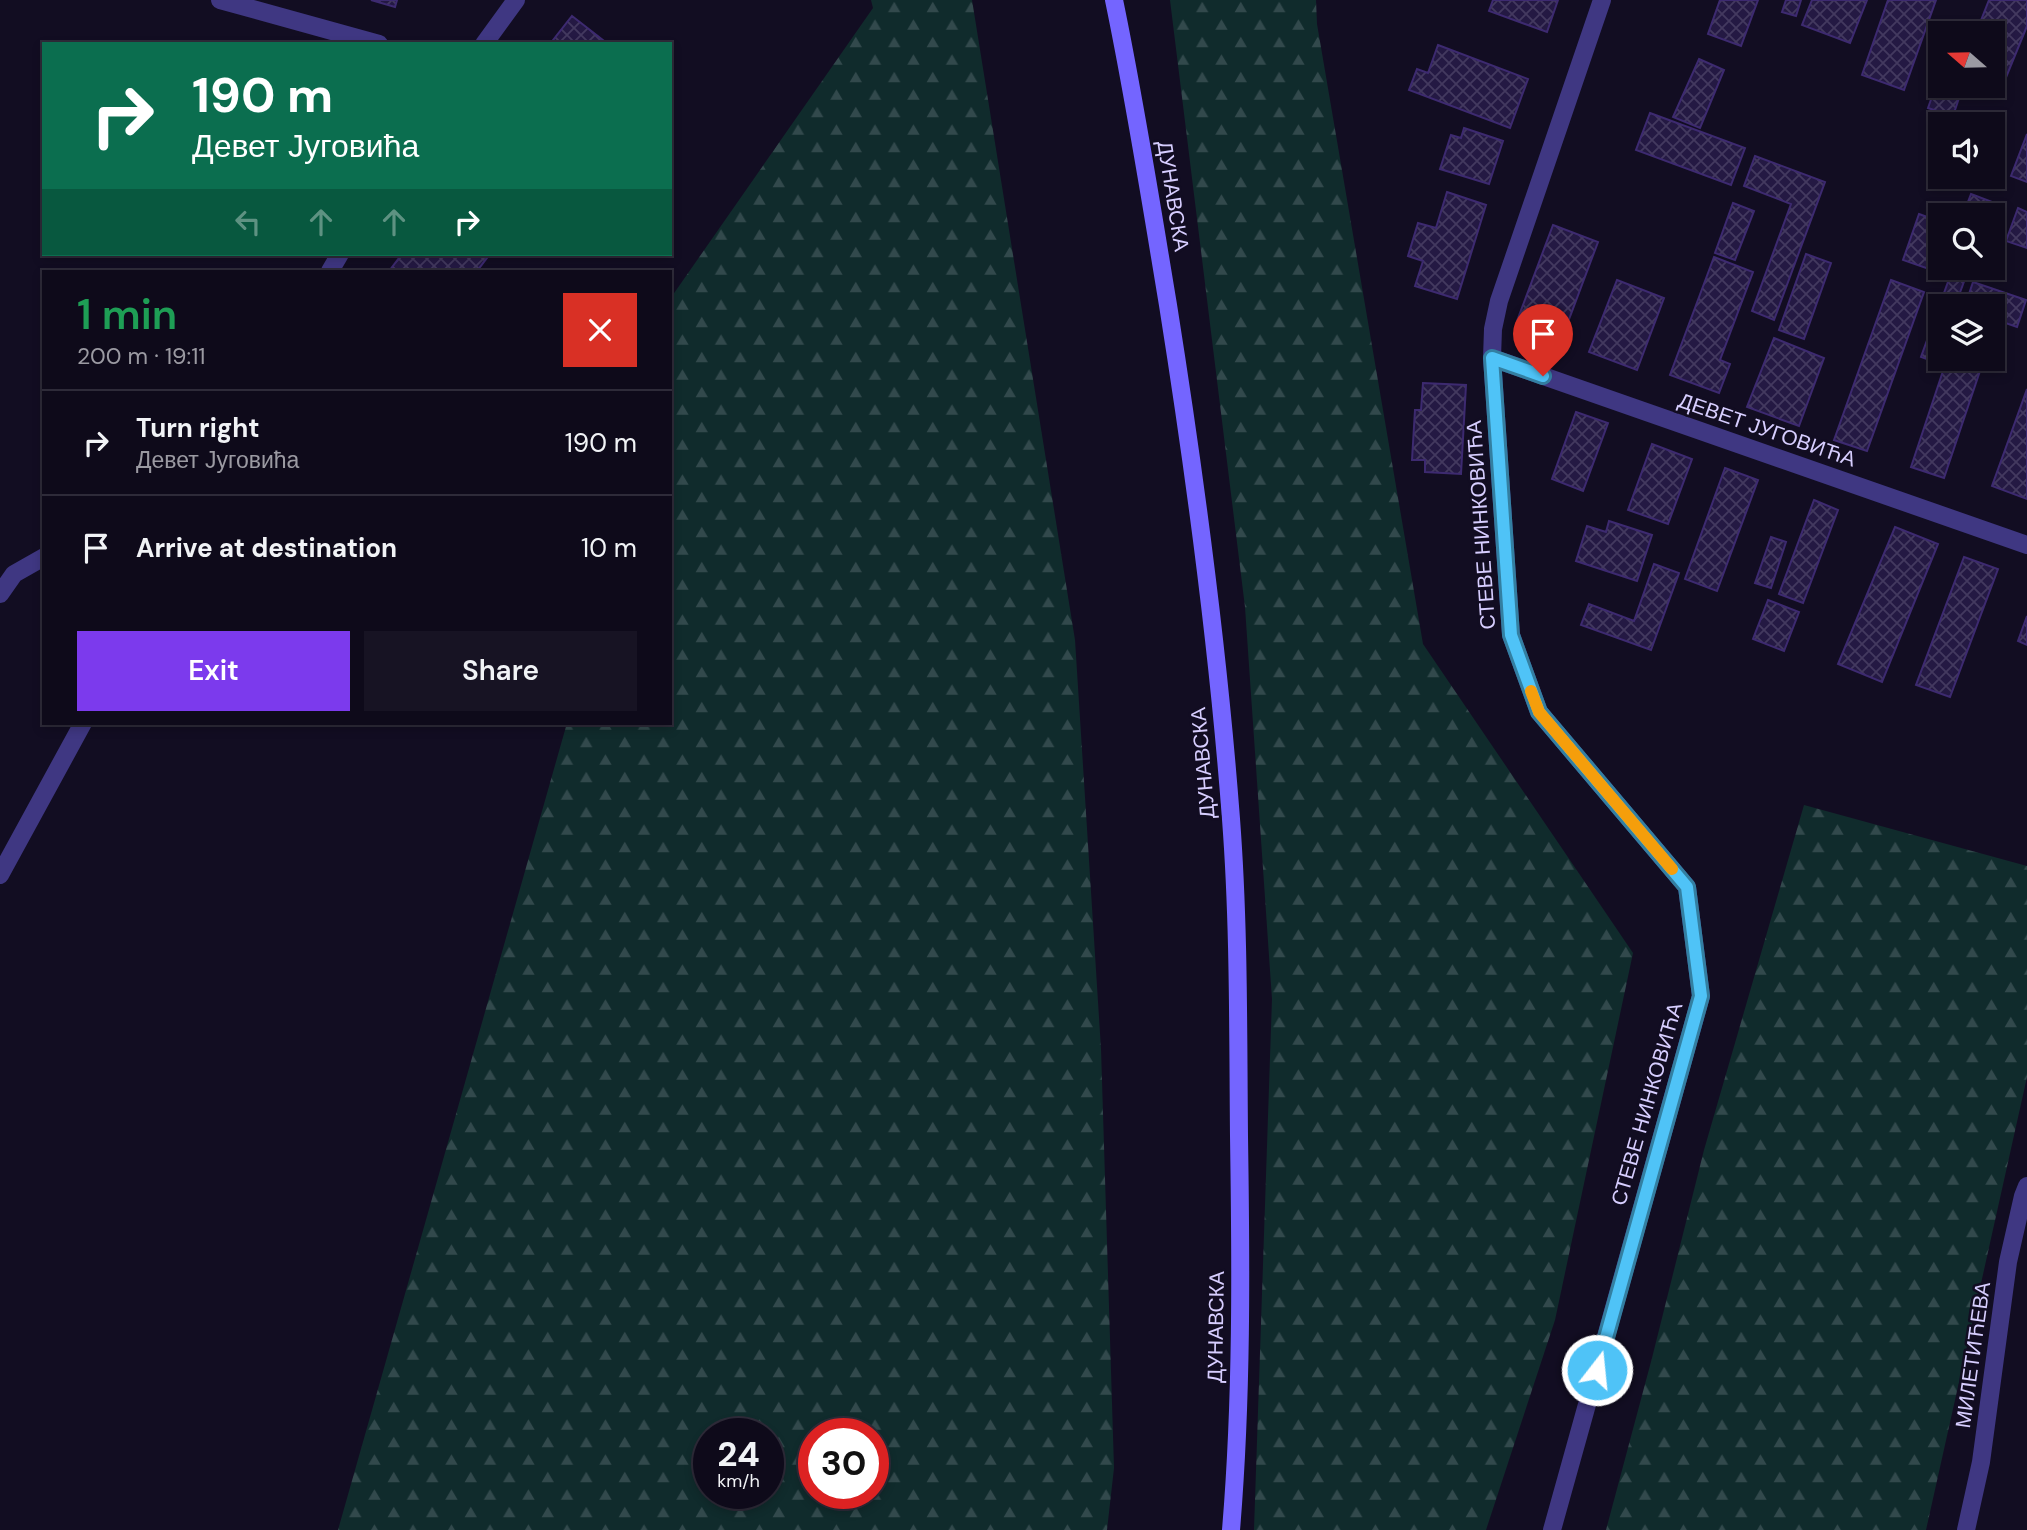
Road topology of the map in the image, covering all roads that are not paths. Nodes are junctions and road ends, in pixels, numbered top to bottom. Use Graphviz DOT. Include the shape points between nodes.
graph roads {
  1 [pos="220,0"];
  2 [pos="516,0"];
  3 [pos="1114,0"];
  4 [pos="1601,0"];
  5 [pos="372,42"];
  6 [pos="485,42"];
  7 [pos="1492,358"];
  8 [pos="2027,545"];
  9 [pos="42,558"];
  10 [pos="0,594"];
  11 [pos="82,725"];
  12 [pos="0,875"];
  13 [pos="2027,1186"];
  14 [pos="1231,1530"];
  15 [pos="1552,1530"];
  16 [pos="1966,1530"];
  1 -- 5 [label="street"];
  2 -- 6 [label="street"];
  3 -- 14 [label="main road, ДУНАВСКА" via="1137,113 1193,463 1218,665 1231,823 1240,1198"];
  4 -- 7 [label="street, СТЕВЕ НИНКОВИЋА" via="1499,301"];
  7 -- 8 [label="street, ДЕВЕТ ЈУГОВИЋА"];
  7 -- 15 [label="street, СТЕВЕ НИНКОВИЋА" via="1511,635 1539,712 1687,887 1701,996"];
  9 -- 10 [label="street" via="14,574"];
  11 -- 12 [label="street"];
  13 -- 16 [label="street, МИЛЕТИЋЕВА" via="2008,1262 1981,1462"];
}
